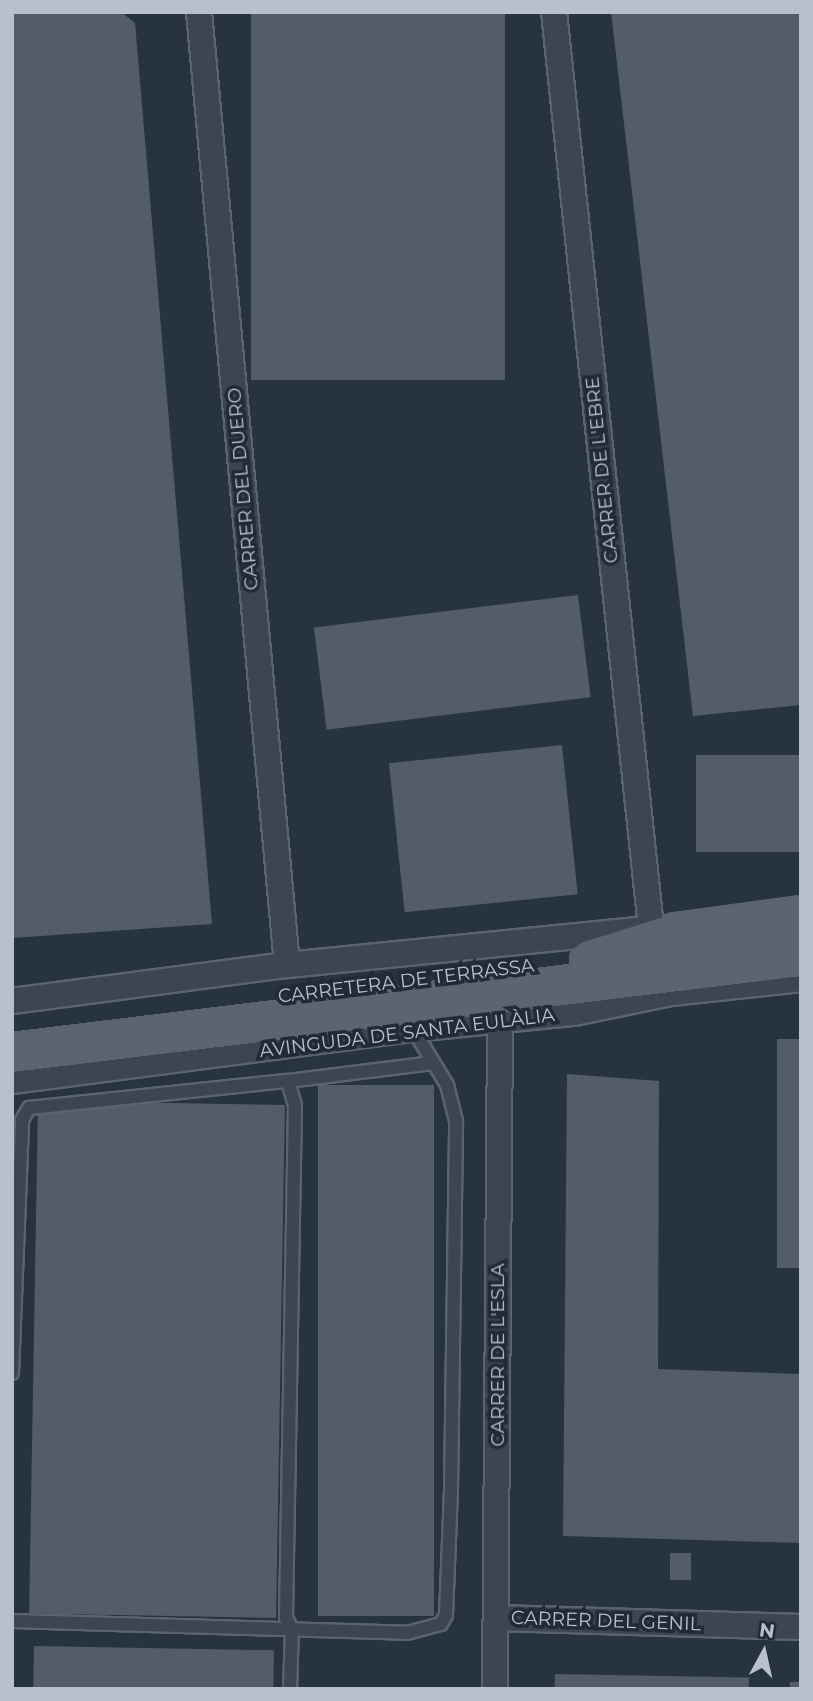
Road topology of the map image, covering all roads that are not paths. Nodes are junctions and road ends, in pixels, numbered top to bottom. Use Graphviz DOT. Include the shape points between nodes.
graph roads {
  1 [pos="199,12"];
  2 [pos="554,12"];
  3 [pos="801,916"];
  4 [pos="664,930"];
  5 [pos="801,935"];
  6 [pos="801,957"];
  7 [pos="590,960"];
  8 [pos="288,965"];
  9 [pos="801,979"];
  10 [pos="671,993"];
  11 [pos="12,1002"];
  12 [pos="509,1006"];
  13 [pos="223,1015"];
  14 [pos="12,1029"];
  15 [pos="413,1029"];
  16 [pos="12,1053"];
  17 [pos="433,1063"];
  18 [pos="12,1081"];
  19 [pos="288,1081"];
  20 [pos="12,1373"];
  21 [pos="496,1618"];
  22 [pos="12,1621"];
  23 [pos="801,1627"];
  24 [pos="292,1629"];
  25 [pos="290,1689"];
  26 [pos="495,1689"];
  1 -- 8 [label="street, CARRER DEL DUERO"];
  2 -- 4 [label="street, CARRER DE L'EBRE"];
  3 -- 4 [label="main road"];
  4 -- 7 [label="main road"];
  4 -- 8 [label="street"];
  5 -- 7 [label="main road, CARRETERA DE TERRASSA"];
  6 -- 12 [label="main road, CARRETERA DE TERRASSA"];
  7 -- 13 [label="main road, CARRETERA DE TERRASSA"];
  8 -- 11 [label="street"];
  9 -- 10 [label="street, AVINGUDA DE SANTA EULÀLIA"];
  10 -- 12 [label="street, CARRETERA DE TERRASSA"];
  10 -- 12 [label="street, AVINGUDA DE SANTA EULÀLIA" via="584,1011"];
  12 -- 13 [label="main road, CARRETERA DE TERRASSA"];
  12 -- 15 [label="street, AVINGUDA DE SANTA EULÀLIA"];
  12 -- 21 [label="street, CARRER DE L'ESLA"];
  13 -- 14 [label="main road, CARRETERA DE TERRASSA"];
  13 -- 16 [label="main road, CARRETERA DE TERRASSA"];
  15 -- 17 [label="lane"];
  15 -- 18 [label="street, AVINGUDA DE SANTA EULÀLIA"];
  17 -- 19 [label="lane"];
  17 -- 24 [label="lane" via="447,1085 456,1121 446,1615 441,1624 407,1633"];
  19 -- 20 [label="lane" via="29,1108 22,1120"];
  19 -- 24 [label="lane" via="295,1105 286,1618"];
  21 -- 23 [label="street, CARRER DEL GENIL"];
  21 -- 26 [label="street, CARRER DE L'ESLA"];
  22 -- 24 [label="lane"];
  24 -- 25 [label="lane"];
}
